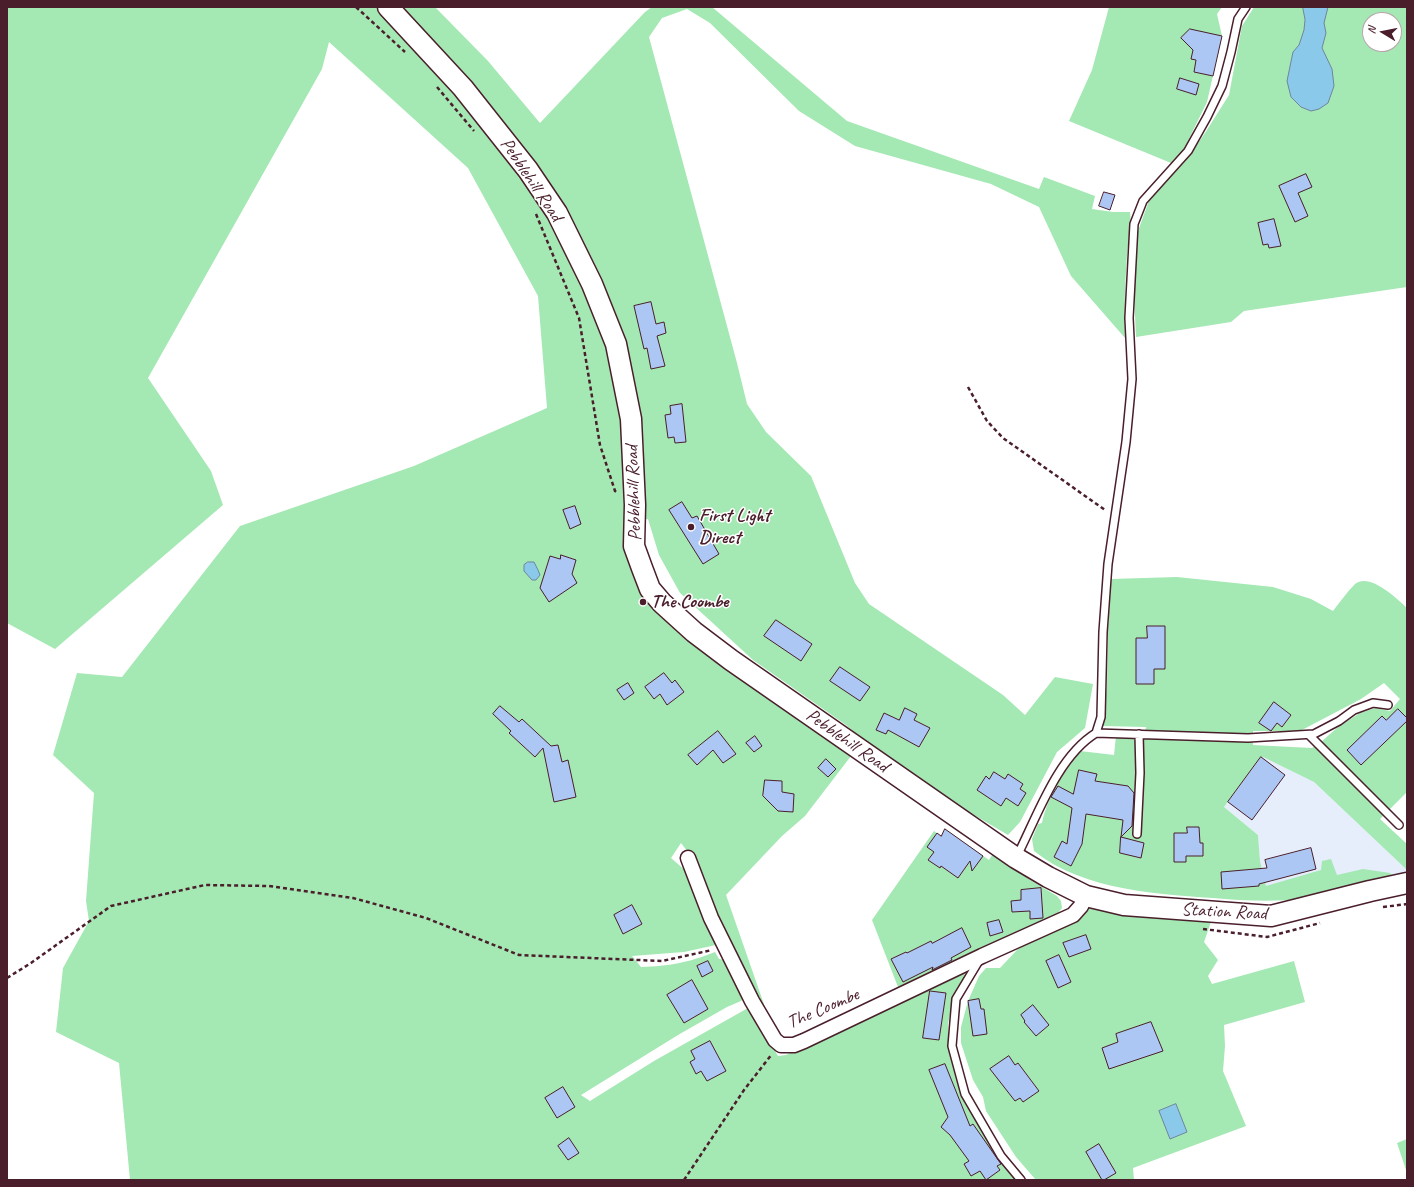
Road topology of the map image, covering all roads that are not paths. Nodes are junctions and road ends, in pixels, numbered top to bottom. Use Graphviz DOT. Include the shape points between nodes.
graph roads {
  1 [pos="388,7"];
  2 [pos="1246,7"];
  3 [pos="1388,705"];
  4 [pos="1096,733"];
  5 [pos="1139,734"];
  6 [pos="1309,735"];
  7 [pos="1399,825"];
  8 [pos="1137,834"];
  9 [pos="688,858"];
  10 [pos="1016,858"];
  11 [pos="1407,883"];
  12 [pos="1086,896"];
  13 [pos="982,956"];
  14 [pos="1020,1180"];
  1 -- 10 [label="main road, Pebblehill Road" via="463,88 528,170 556,213 592,284 616,344 631,419 634,546 650,589 694,632 731,660"];
  2 -- 4 [label="lane" via="1238,19 1222,86 1207,117 1188,151 1143,201 1134,224 1129,318 1132,379 1105,600 1100,717"];
  3 -- 6 [label="lane" via="1373,702"];
  4 -- 5 [label="lane"];
  4 -- 10 [label="lane" via="1084,740 1068,760 1035,814"];
  5 -- 6 [label="lane" via="1248,738"];
  5 -- 8 [label="lane"];
  6 -- 7 [label="lane"];
  9 -- 13 [label="street, The Coombe" via="725,947 752,1001 775,1040 781,1045 794,1046"];
  10 -- 12 [label="main road, Pebblehill Road"];
  11 -- 12 [label="main road, Station Road" via="1271,916 1124,905"];
  12 -- 13 [label="street, The Coombe" via="1073,915"];
  13 -- 14 [label="lane" via="956,999 952,1046 965,1094 1001,1156"];
}
